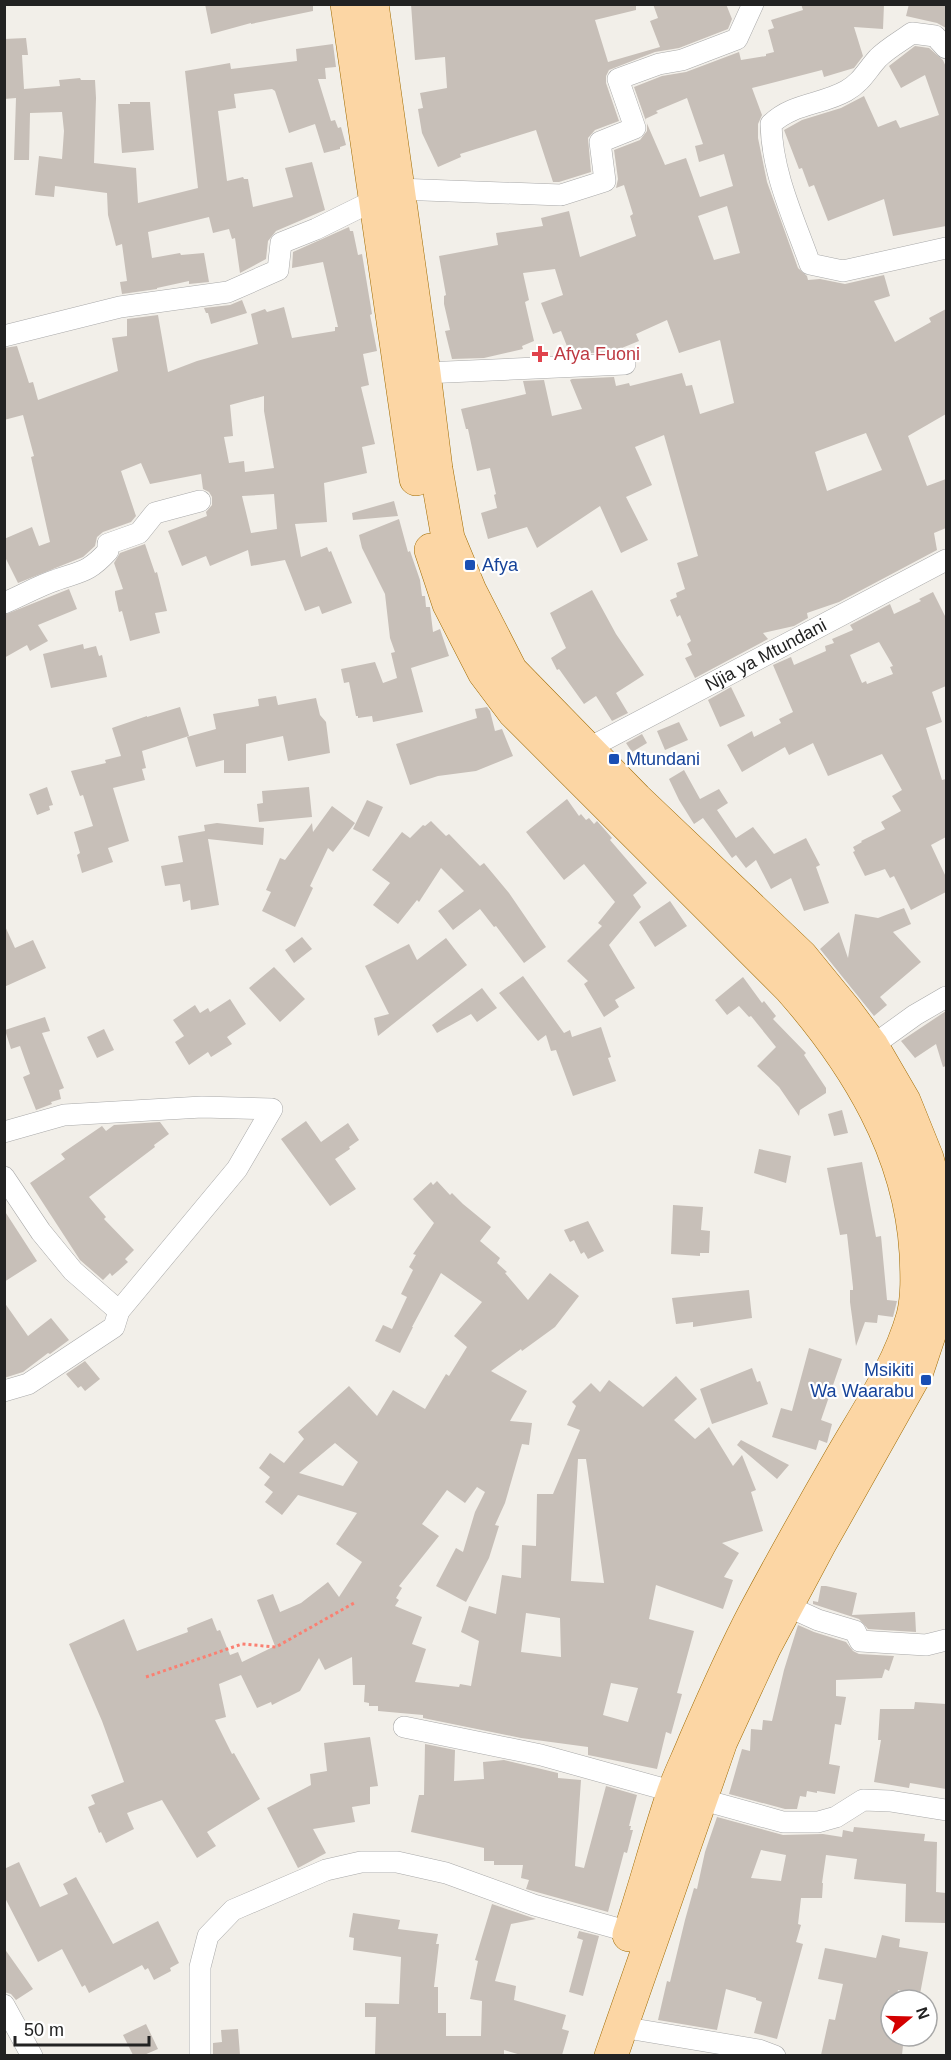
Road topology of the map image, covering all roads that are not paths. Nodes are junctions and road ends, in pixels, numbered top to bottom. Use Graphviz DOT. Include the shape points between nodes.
graph roads {
  1 [pos="347,4"];
  2 [pos="372,4"];
  3 [pos="753,4"];
  4 [pos="946,48"];
  5 [pos="385,194"];
  6 [pos="946,248"];
  7 [pos="4,336"];
  8 [pos="625,364"];
  9 [pos="424,373"];
  10 [pos="200,501"];
  11 [pos="946,560"];
  12 [pos="4,603"];
  13 [pos="587,749"];
  14 [pos="946,997"];
  15 [pos="872,1046"];
  16 [pos="4,1132"];
  17 [pos="4,1177"];
  18 [pos="944,1274"];
  19 [pos="120,1311"];
  20 [pos="4,1391"];
  21 [pos="787,1606"];
  22 [pos="946,1640"];
  23 [pos="404,1727"];
  24 [pos="687,1796"];
  25 [pos="946,1810"];
  26 [pos="630,1932"];
  27 [pos="4,2006"];
  28 [pos="616,2041"];
  29 [pos="32,2055"];
  30 [pos="200,2055"];
  31 [pos="587,2055"];
  32 [pos="775,2055"];
  1 -- 5 [label="main road"];
  2 -- 5 [label="main road"];
  3 -- 5 [label="street" via="738,39 618,80 635,128 600,142 605,181 561,195"];
  4 -- 6 [label="street" via="935,36 912,33 878,58 866,76 848,90 782,113 771,124 771,142 786,198 810,264 843,271"];
  5 -- 7 [label="street" via="316,230 281,243 278,270 228,292 120,308"];
  5 -- 9 [label="main road"];
  5 -- 24 [label="main road" via="415,474 429,544 449,604 484,672 514,712 782,980 821,1024 875,1110 908,1191 917,1280 913,1314 898,1357 815,1502 717,1689"];
  8 -- 9 [label="street"];
  9 -- 13 [label="main road" via="448,538 470,591 511,671"];
  10 -- 12 [label="street" via="154,513 139,533 108,544 108,551 88,570"];
  11 -- 13 [label="street, Njia ya Mtundani"];
  13 -- 15 [label="main road" via="801,956"];
  14 -- 15 [label="street"];
  15 -- 18 [label="main road" via="904,1101 927,1158 941,1211"];
  16 -- 19 [label="street" via="64,1115 202,1107 272,1109 237,1169"];
  17 -- 19 [label="street" via="73,1271"];
  18 -- 21 [label="main road" via="917,1371"];
  19 -- 20 [label="street" via="114,1327 28,1384"];
  21 -- 22 [label="street" via="855,1631 860,1641 926,1645"];
  21 -- 24 [label="main road" via="721,1741"];
  23 -- 24 [label="street" via="540,1755"];
  24 -- 25 [label="street" via="783,1822 836,1817 863,1800"];
  24 -- 26 [label="main road"];
  24 -- 28 [label="main road"];
  26 -- 30 [label="street" via="534,1905 446,1873 397,1862 361,1863 326,1870 233,1910 208,1936 200,1967"];
  26 -- 31 [label="main road"];
  27 -- 29 [label="street"];
  28 -- 32 [label="street" via="759,2050"];
}
